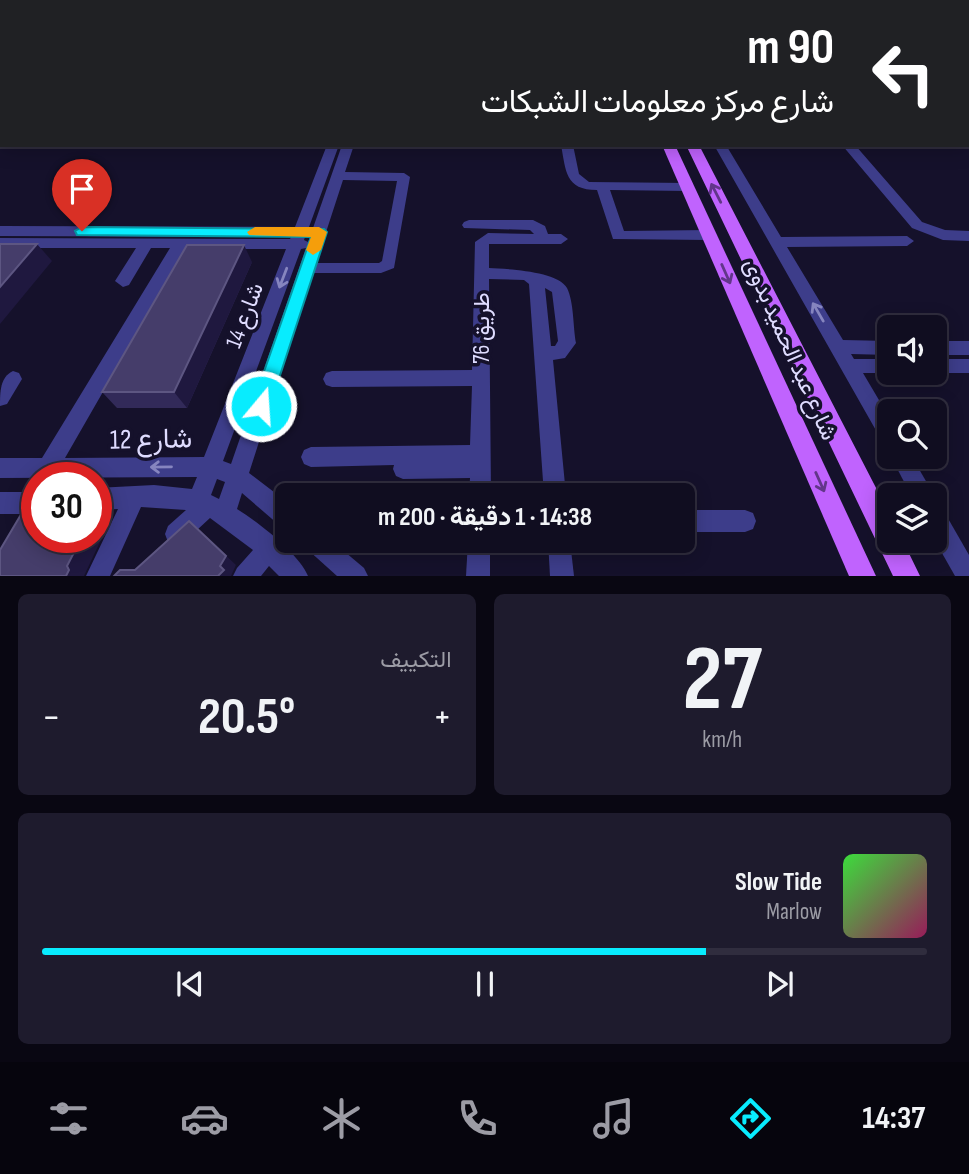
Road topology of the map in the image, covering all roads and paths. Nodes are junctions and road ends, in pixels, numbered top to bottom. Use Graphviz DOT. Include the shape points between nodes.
graph roads {
  1 [pos="332,147"];
  2 [pos="347,147"];
  3 [pos="567,147"];
  4 [pos="669,147"];
  5 [pos="693,147"];
  6 [pos="721,147"];
  7 [pos="850,147"];
  8 [pos="338,176"];
  9 [pos="603,187"];
  10 [pos="687,187"];
  11 [pos="469,225"];
  12 [pos="0,231"];
  13 [pos="708,234"];
  14 [pos="969,236"];
  15 [pos="298,238"];
  16 [pos="317,238"];
  17 [pos="542,239"];
  18 [pos="561,239"];
  19 [pos="777,242"];
  20 [pos="907,242"];
  21 [pos="0,243"];
  22 [pos="146,244"];
  23 [pos="180,244"];
  24 [pos="307,268"];
  25 [pos="482,273"];
  26 [pos="123,281"];
  27 [pos="839,347"];
  28 [pos="877,348"];
  29 [pos="947,348"];
  30 [pos="969,348"];
  31 [pos="850,366"];
  32 [pos="877,366"];
  33 [pos="947,366"];
  34 [pos="969,366"];
  35 [pos="481,378"];
  36 [pos="13,379"];
  37 [pos="332,379"];
  38 [pos="0,398"];
  39 [pos="877,414"];
  40 [pos="311,457"];
  41 [pos="480,461"];
  42 [pos="51,462"];
  43 [pos="211,467"];
  44 [pos="0,468"];
  45 [pos="21,468"];
  46 [pos="112,468"];
  47 [pos="403,469"];
  48 [pos="238,477"];
  49 [pos="480,483"];
  50 [pos="554,483"];
  51 [pos="135,497"];
  52 [pos="112,498"];
  53 [pos="0,503"];
  54 [pos="21,503"];
  55 [pos="210,507"];
  56 [pos="275,507"];
  57 [pos="877,514"];
  58 [pos="21,519"];
  59 [pos="695,521"];
  60 [pos="745,522"];
  61 [pos="18,523"];
  62 [pos="947,539"];
  63 [pos="159,549"];
  64 [pos="329,553"];
  65 [pos="479,553"];
  66 [pos="560,553"];
  67 [pos="896,553"];
  68 [pos="280,566"];
  69 [pos="98,576"];
  70 [pos="244,576"];
  71 [pos="356,576"];
  72 [pos="478,576"];
  73 [pos="562,576"];
  74 [pos="863,576"];
  75 [pos="907,576"];
  76 [pos="968,576"];
  1 -- 15 [label="street, شارع 14"];
  2 -- 8 [label="street, شارع 14"];
  3 -- 9 [label="street" via="575,179 586,186"];
  4 -- 10 [label="main road, شارع عبد الحميد بدوى"];
  57 -- 5 [label="main road, شارع عبد الحميد بدوى, one-way"];
  6 -- 19 [label="street"];
  7 -- 14 [label="street" via="912,221 936,234"];
  8 -- 16 [label="street, شارع 14"];
  8 -- 24 [label="street" via="404,177 389,264 383,268"];
  9 -- 10 [label="street"];
  9 -- 13 [label="street" via="618,236"];
  10 -- 13 [label="main road, شارع عبد الحميد بدوى"];
  11 -- 17 [label="street" via="533,225 540,229"];
  12 -- 15 [label="street"];
  13 -- 74 [label="main road, شارع عبد الحميد بدوى, one-way"];
  15 -- 16 [label="street"];
  15 -- 23 [label="street"];
  15 -- 43 [label="street, شارع 14, one-way"];
  16 -- 24 [label="street, شارع 14"];
  17 -- 18 [label="street, طريق 76"];
  17 -- 25 [label="street, طريق 76" via="484,239"];
  19 -- 20 [label="street"];
  27 -- 19 [label="street, one-way"];
  21 -- 22 [label="street"];
  22 -- 23 [label="street"];
  22 -- 26 [label="street"];
  23 -- 42 [label="street"];
  24 -- 48 [label="street, شارع 14"];
  25 -- 35 [label="street, طريق 76"];
  25 -- 50 [label="street" via="530,276 537,281"];
  27 -- 28 [label="street"];
  27 -- 31 [label="street"];
  29 -- 30 [label="street"];
  31 -- 32 [label="street"];
  31 -- 39 [label="street"];
  33 -- 34 [label="street"];
  35 -- 37 [label="street"];
  35 -- 41 [label="street, طريق 76"];
  36 -- 38 [label="street"];
  40 -- 41 [label="street"];
  41 -- 47 [label="street"];
  41 -- 49 [label="street, طريق 76"];
  43 -- 46 [label="street, شارع 12, one-way"];
  43 -- 48 [label="street, شارع 12"];
  43 -- 55 [label="street, شارع 14"];
  44 -- 45 [label="street, شارع 12"];
  48 -- 55 [label="street, شارع 14"];
  48 -- 56 [label="street, شارع 12"];
  51 -- 52 [label="street"];
  51 -- 55 [label="street" via="173,497"];
  51 -- 69 [label="street"];
  53 -- 54 [label="street"];
  55 -- 63 [label="street"];
  55 -- 68 [label="street"];
  58 -- 61 [label="street"];
  59 -- 60 [label="street"];
  62 -- 76 [label="street"];
  64 -- 71 [label="street"];
  65 -- 72 [label="street"];
  66 -- 73 [label="street"];
  67 -- 75 [label="main road, شارع عبد الحميد بدوى"];
  68 -- 70 [label="street"];
}
